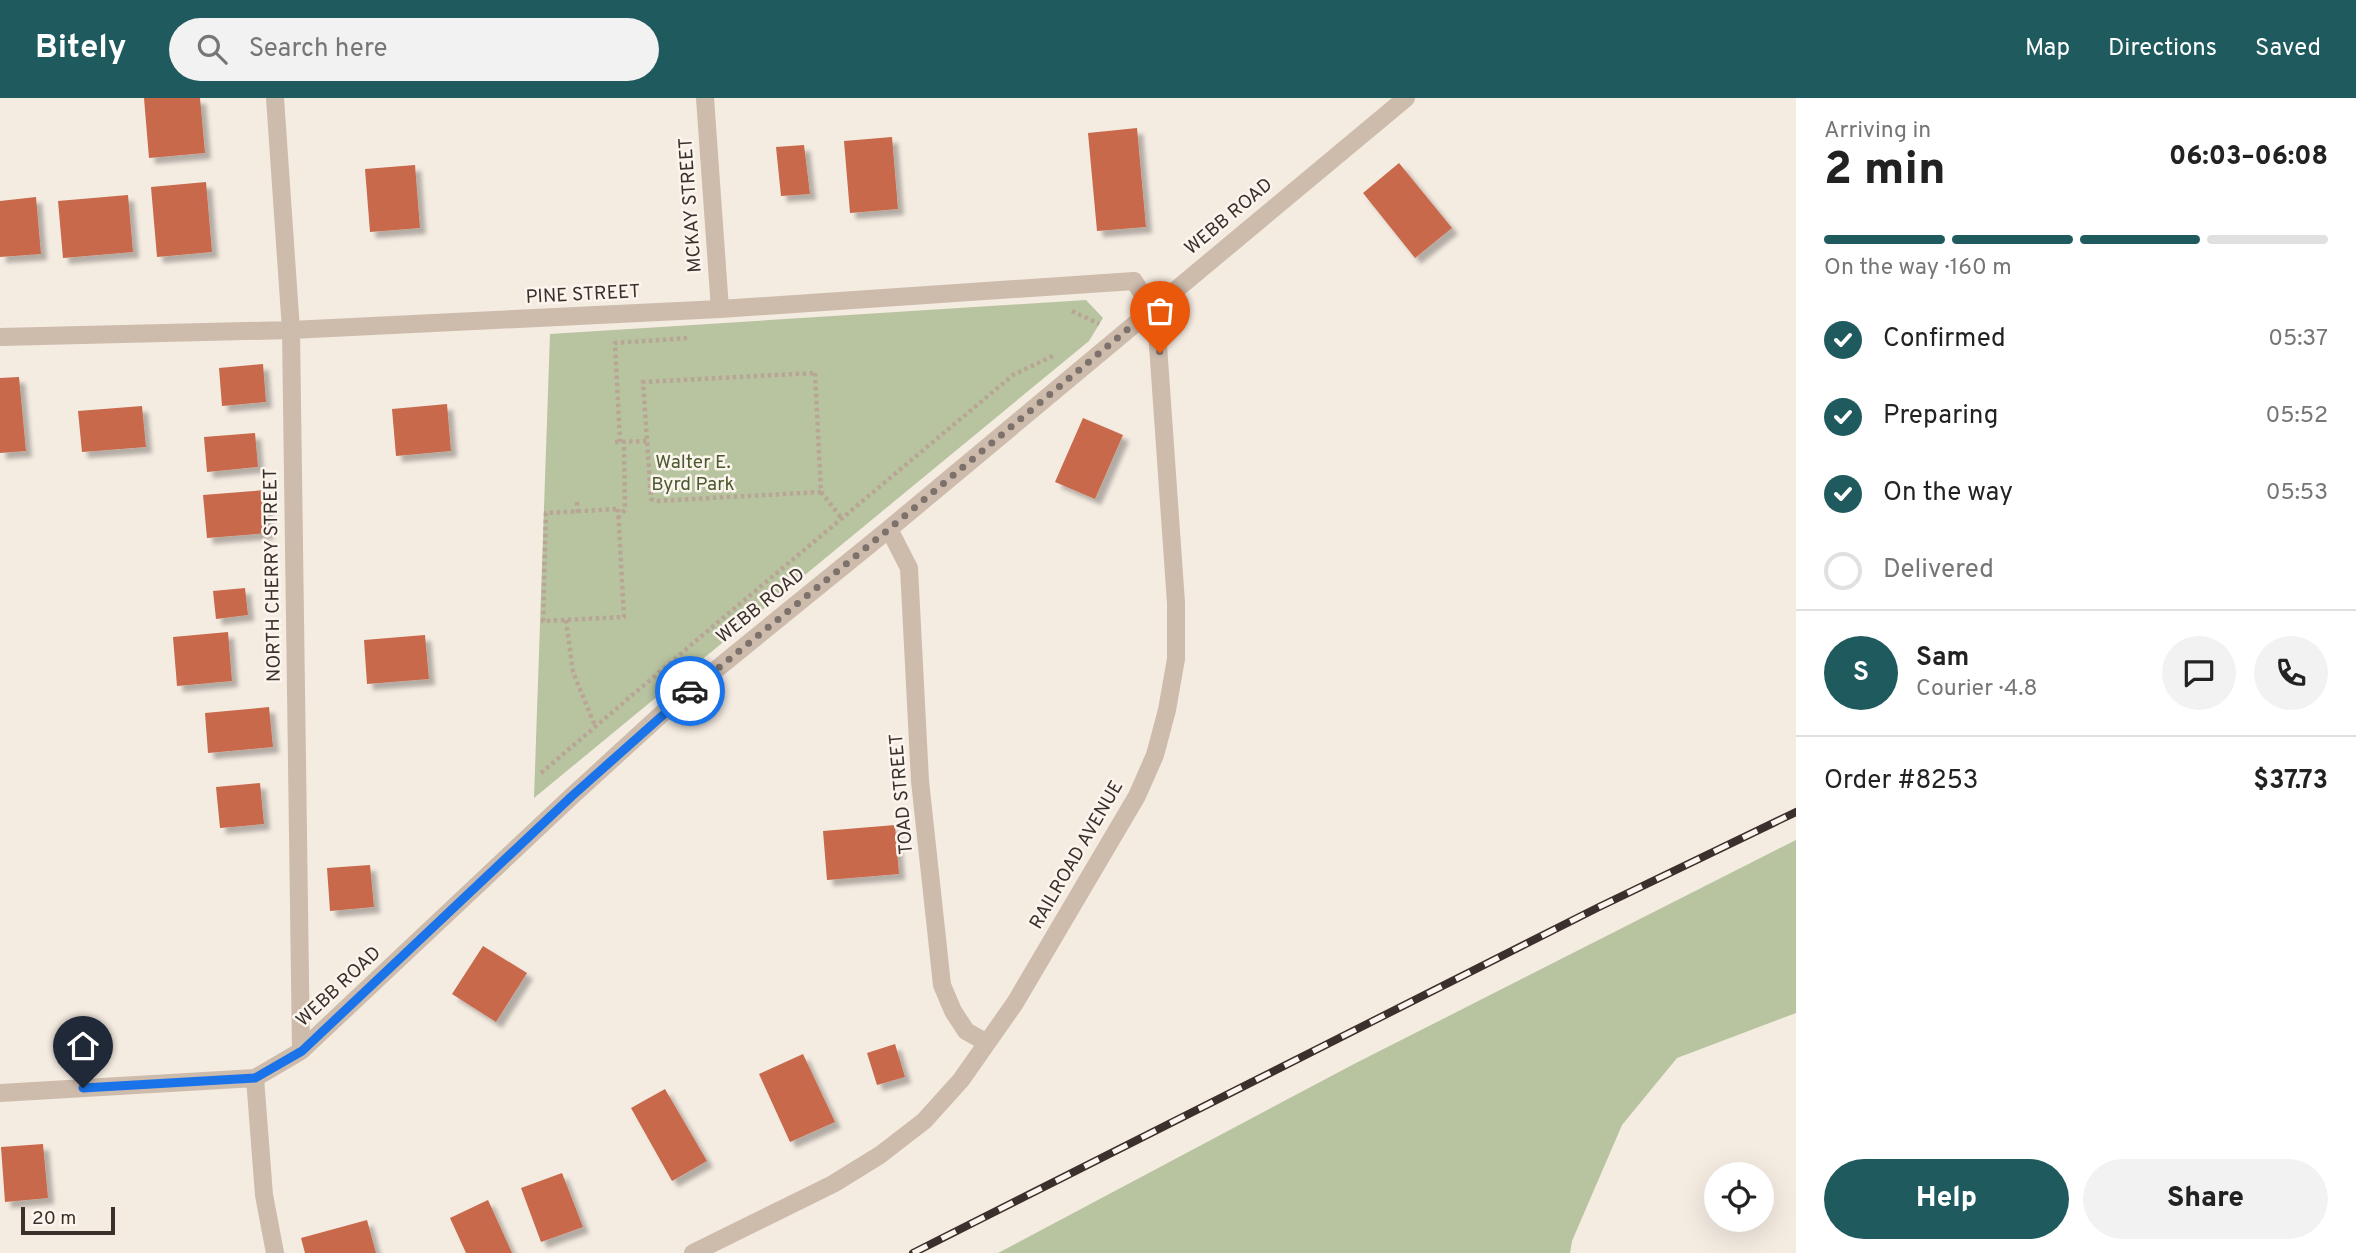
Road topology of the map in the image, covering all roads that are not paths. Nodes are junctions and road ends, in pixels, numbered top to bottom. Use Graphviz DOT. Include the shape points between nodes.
graph roads {
  1 [pos="275,98"];
  2 [pos="705,98"];
  3 [pos="1406,98"];
  4 [pos="720,309"];
  5 [pos="1152,309"];
  6 [pos="291,330"];
  7 [pos="0,337"];
  8 [pos="889,529"];
  9 [pos="987,1043"];
  10 [pos="302,1051"];
  11 [pos="255,1078"];
  12 [pos="0,1093"];
  13 [pos="275,1253"];
  14 [pos="693,1253"];
  1 -- 6 [label="street, NORTH CHERRY STREET"];
  2 -- 4 [label="street, MCKAY STREET"];
  3 -- 5 [label="street, WEBB ROAD"];
  4 -- 5 [label="street, PINE STREET" via="1134,281"];
  4 -- 6 [label="street, PINE STREET"];
  5 -- 8 [label="street, WEBB ROAD"];
  5 -- 9 [label="street, RAILROAD AVENUE" via="1162,376 1176,603 1176,659 1167,710 1137,796"];
  6 -- 7 [label="street, PINE STREET"];
  6 -- 10 [label="street, NORTH CHERRY STREET"];
  8 -- 9 [label="street, TOAD STREET" via="909,568 920,781 942,985 966,1031"];
  8 -- 10 [label="street, WEBB ROAD" via="656,720"];
  9 -- 14 [label="street, RAILROAD AVENUE" via="924,1121 880,1155 833,1184"];
  10 -- 11 [label="street, WEBB ROAD"];
  11 -- 12 [label="street, WEBB ROAD"];
  11 -- 13 [label="street" via="262,1184"];
}
